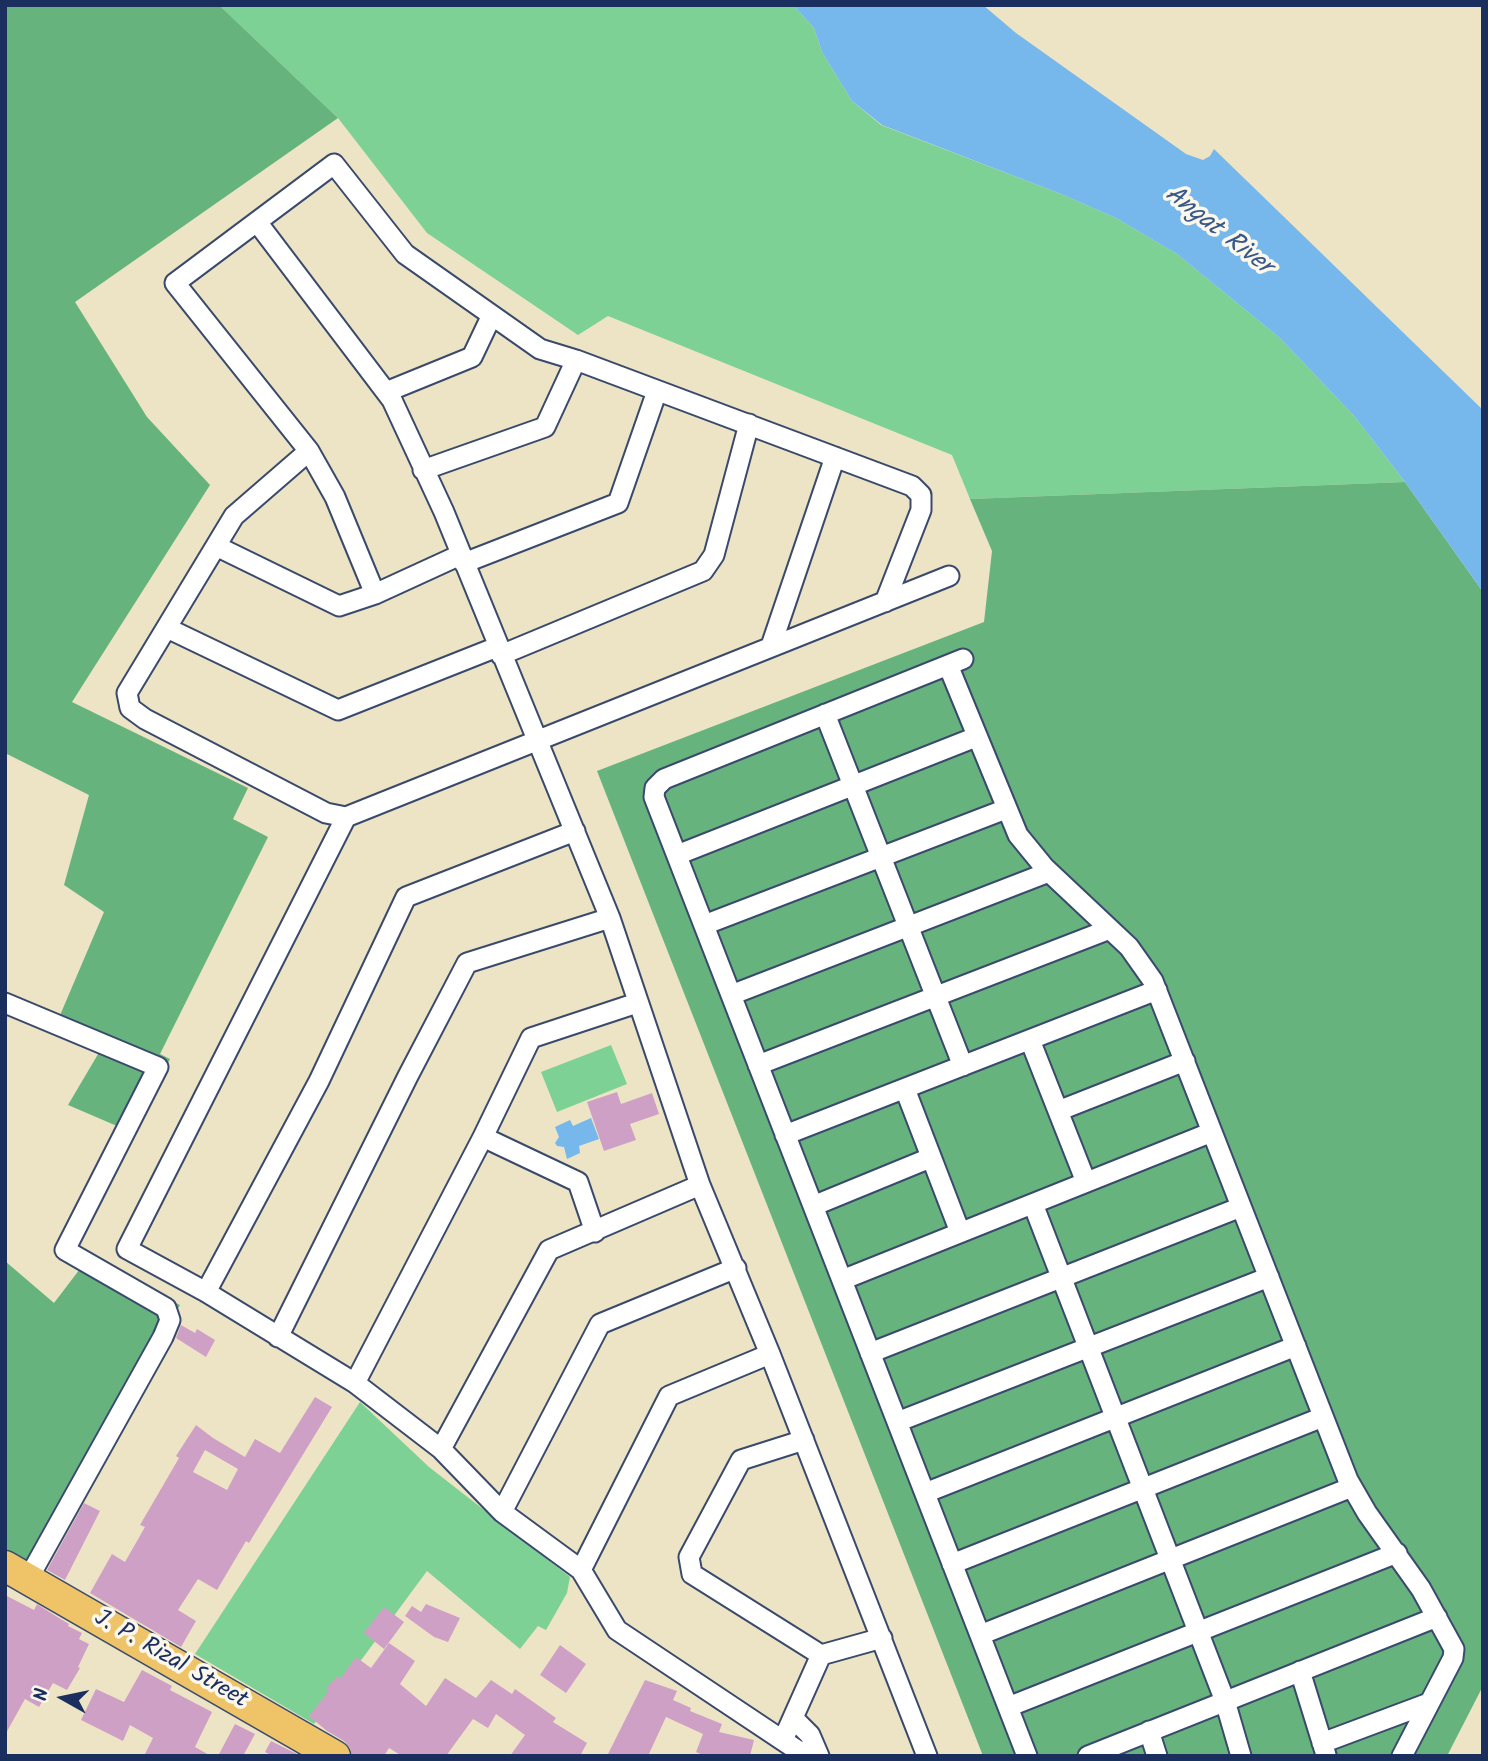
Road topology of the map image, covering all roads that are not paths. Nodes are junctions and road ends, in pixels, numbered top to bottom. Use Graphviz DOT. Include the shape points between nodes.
graph roads {
  1 [pos="257,222"];
  2 [pos="491,317"];
  3 [pos="576,360"];
  4 [pos="657,391"];
  5 [pos="386,392"];
  6 [pos="749,424"];
  7 [pos="309,451"];
  8 [pos="835,457"];
  9 [pos="423,470"];
  10 [pos="216,546"];
  11 [pos="462,559"];
  12 [pos="949,576"];
  13 [pos="375,594"];
  14 [pos="885,602"];
  15 [pos="167,628"];
  16 [pos="771,646"];
  17 [pos="499,651"];
  18 [pos="825,714"];
  19 [pos="976,737"];
  20 [pos="538,741"];
  21 [pos="853,785"];
  22 [pos="1006,809"];
  23 [pos="346,817"];
  24 [pos="575,831"];
  25 [pos="677,855"];
  26 [pos="881,857"];
  27 [pos="1049,872"];
  28 [pos="610,918"];
  29 [pos="704,925"];
  30 [pos="908,926"];
  31 [pos="1110,929"];
  32 [pos="1157,990"];
  33 [pos="731,995"];
  34 [pos="936,997"];
  35 [pos="5,1003"];
  36 [pos="637,1003"];
  37 [pos="1030,1040"];
  38 [pos="1185,1061"];
  39 [pos="758,1065"];
  40 [pos="963,1066"];
  41 [pos="905,1089"];
  42 [pos="1058,1111"];
  43 [pos="1212,1132"];
  44 [pos="785,1135"];
  45 [pos="483,1137"];
  46 [pos="930,1158"];
  47 [pos="1086,1182"];
  48 [pos="700,1185"];
  49 [pos="1033,1204"];
  50 [pos="813,1206"];
  51 [pos="1241,1207"];
  52 [pos="595,1232"];
  53 [pos="960,1232"];
  54 [pos="736,1268"];
  55 [pos="1269,1277"];
  56 [pos="1061,1278"];
  57 [pos="842,1280"];
  58 [pos="206,1292"];
  59 [pos="278,1337"];
  60 [pos="1296,1346"];
  61 [pos="1088,1348"];
  62 [pos="870,1353"];
  63 [pos="770,1354"];
  64 [pos="355,1383"];
  65 [pos="1115,1417"];
  66 [pos="1323,1417"];
  67 [pos="897,1422"];
  68 [pos="804,1440"];
  69 [pos="441,1449"];
  70 [pos="1352,1487"];
  71 [pos="1143,1489"];
  72 [pos="925,1493"];
  73 [pos="502,1511"];
  74 [pos="1397,1553"];
  75 [pos="1170,1559"];
  76 [pos="952,1564"];
  77 [pos="581,1570"];
  78 [pos="17,1573"];
  79 [pos="1437,1617"];
  80 [pos="1198,1632"];
  81 [pos="980,1635"];
  82 [pos="882,1638"];
  83 [pos="821,1656"];
  84 [pos="1300,1671"];
  85 [pos="1224,1701"];
  86 [pos="1430,1703"];
  87 [pos="1008,1707"];
  88 [pos="794,1719"];
  89 [pos="1149,1731"];
  90 [pos="783,1740"];
  91 [pos="1324,1750"];
  92 [pos="335,1756"];
  93 [pos="806,1756"];
  94 [pos="819,1756"];
  95 [pos="927,1756"];
  96 [pos="1027,1756"];
  97 [pos="1088,1756"];
  98 [pos="1157,1756"];
  99 [pos="1241,1756"];
  100 [pos="1402,1756"];
  1 -- 2 [label="street" via="334,164 405,254"];
  1 -- 5 [label="street"];
  1 -- 7 [label="street" via="175,283"];
  2 -- 3 [label="street" via="540,349"];
  2 -- 5 [label="street" via="472,357"];
  3 -- 4 [label="street"];
  3 -- 9 [label="street" via="545,428"];
  4 -- 6 [label="street"];
  4 -- 11 [label="street" via="618,503"];
  5 -- 9 [label="street"];
  6 -- 8 [label="street"];
  6 -- 17 [label="street" via="714,555 704,571"];
  7 -- 10 [label="street" via="234,516"];
  7 -- 13 [label="street" via="335,497"];
  8 -- 14 [label="street" via="912,486 920,495 921,510"];
  8 -- 16 [label="street"];
  9 -- 11 [label="street"];
  10 -- 13 [label="street" via="339,606"];
  10 -- 15 [label="street"];
  11 -- 13 [label="street"];
  11 -- 17 [label="street"];
  12 -- 14 [label="street"];
  14 -- 16 [label="street"];
  15 -- 17 [label="street" via="338,710"];
  15 -- 23 [label="street" via="128,693 130,708 326,813"];
  16 -- 20 [label="street"];
  17 -- 20 [label="street"];
  18 -- 19 [label="street" via="955,662"];
  18 -- 21 [label="street"];
  18 -- 25 [label="street" via="659,782 654,797"];
  19 -- 21 [label="street"];
  19 -- 22 [label="street"];
  20 -- 23 [label="street"];
  20 -- 24 [label="street"];
  21 -- 25 [label="street"];
  21 -- 26 [label="street"];
  22 -- 26 [label="street"];
  22 -- 27 [label="street" via="1017,835"];
  23 -- 58 [label="street" via="127,1248"];
  24 -- 28 [label="street"];
  24 -- 58 [label="street" via="406,897 319,1081"];
  25 -- 29 [label="street"];
  26 -- 29 [label="street"];
  26 -- 30 [label="street"];
  27 -- 30 [label="street"];
  27 -- 31 [label="street"];
  28 -- 36 [label="street"];
  28 -- 59 [label="street" via="467,964"];
  29 -- 33 [label="street"];
  30 -- 33 [label="street"];
  30 -- 34 [label="street"];
  31 -- 32 [label="street" via="1139,959"];
  31 -- 34 [label="street"];
  32 -- 37 [label="street"];
  32 -- 38 [label="street"];
  33 -- 39 [label="street"];
  34 -- 39 [label="street"];
  34 -- 40 [label="street"];
  35 -- 78 [label="street" via="158,1068 65,1250 166,1308 170,1320"];
  36 -- 45 [label="street" via="531,1038"];
  36 -- 48 [label="street"];
  37 -- 40 [label="street"];
  37 -- 42 [label="street"];
  38 -- 42 [label="street"];
  38 -- 43 [label="street"];
  39 -- 44 [label="street"];
  40 -- 41 [label="street"];
  41 -- 44 [label="street"];
  41 -- 46 [label="street"];
  42 -- 47 [label="street"];
  43 -- 47 [label="street"];
  43 -- 51 [label="street"];
  44 -- 50 [label="street"];
  45 -- 52 [label="street" via="578,1182"];
  45 -- 64 [label="street"];
  46 -- 50 [label="street"];
  46 -- 53 [label="street"];
  47 -- 49 [label="street"];
  48 -- 52 [label="street"];
  48 -- 54 [label="street"];
  49 -- 53 [label="street"];
  49 -- 56 [label="street"];
  50 -- 57 [label="street"];
  51 -- 55 [label="street"];
  51 -- 56 [label="street"];
  52 -- 69 [label="street" via="549,1250"];
  53 -- 57 [label="street"];
  54 -- 63 [label="street"];
  54 -- 73 [label="street" via="600,1324"];
  55 -- 60 [label="street"];
  55 -- 61 [label="street"];
  56 -- 61 [label="street"];
  56 -- 62 [label="street"];
  57 -- 62 [label="street"];
  58 -- 59 [label="street"];
  59 -- 64 [label="street"];
  60 -- 65 [label="street"];
  60 -- 66 [label="street"];
  61 -- 65 [label="street"];
  61 -- 67 [label="street"];
  62 -- 67 [label="street"];
  63 -- 68 [label="street"];
  63 -- 77 [label="street" via="669,1396"];
  64 -- 69 [label="street"];
  65 -- 71 [label="street"];
  65 -- 72 [label="street"];
  66 -- 70 [label="street"];
  66 -- 71 [label="street"];
  67 -- 72 [label="street"];
  68 -- 82 [label="street"];
  68 -- 83 [label="street" via="741,1460 689,1557 692,1574"];
  69 -- 73 [label="street"];
  70 -- 74 [label="street"];
  70 -- 75 [label="street"];
  71 -- 75 [label="street"];
  71 -- 76 [label="street"];
  72 -- 76 [label="street"];
  73 -- 77 [label="street"];
  74 -- 79 [label="street"];
  74 -- 80 [label="street"];
  75 -- 80 [label="street"];
  75 -- 81 [label="street"];
  76 -- 81 [label="street"];
  77 -- 90 [label="street" via="617,1630"];
  78 -- 92 [label="main road, J. P. Rizal Street"];
  79 -- 84 [label="street"];
  79 -- 86 [label="street" via="1454,1648"];
  80 -- 85 [label="street"];
  80 -- 87 [label="street"];
  81 -- 87 [label="street"];
  82 -- 83 [label="street"];
  82 -- 95 [label="street"];
  83 -- 88 [label="street"];
  84 -- 85 [label="street"];
  84 -- 91 [label="street"];
  85 -- 89 [label="street"];
  85 -- 99 [label="street"];
  86 -- 91 [label="street"];
  86 -- 100 [label="street"];
  87 -- 96 [label="street"];
  88 -- 90 [label="street"];
  88 -- 94 [label="street" via="810,1735"];
  89 -- 97 [label="street"];
  89 -- 98 [label="street"];
  90 -- 93 [label="street"];
}
